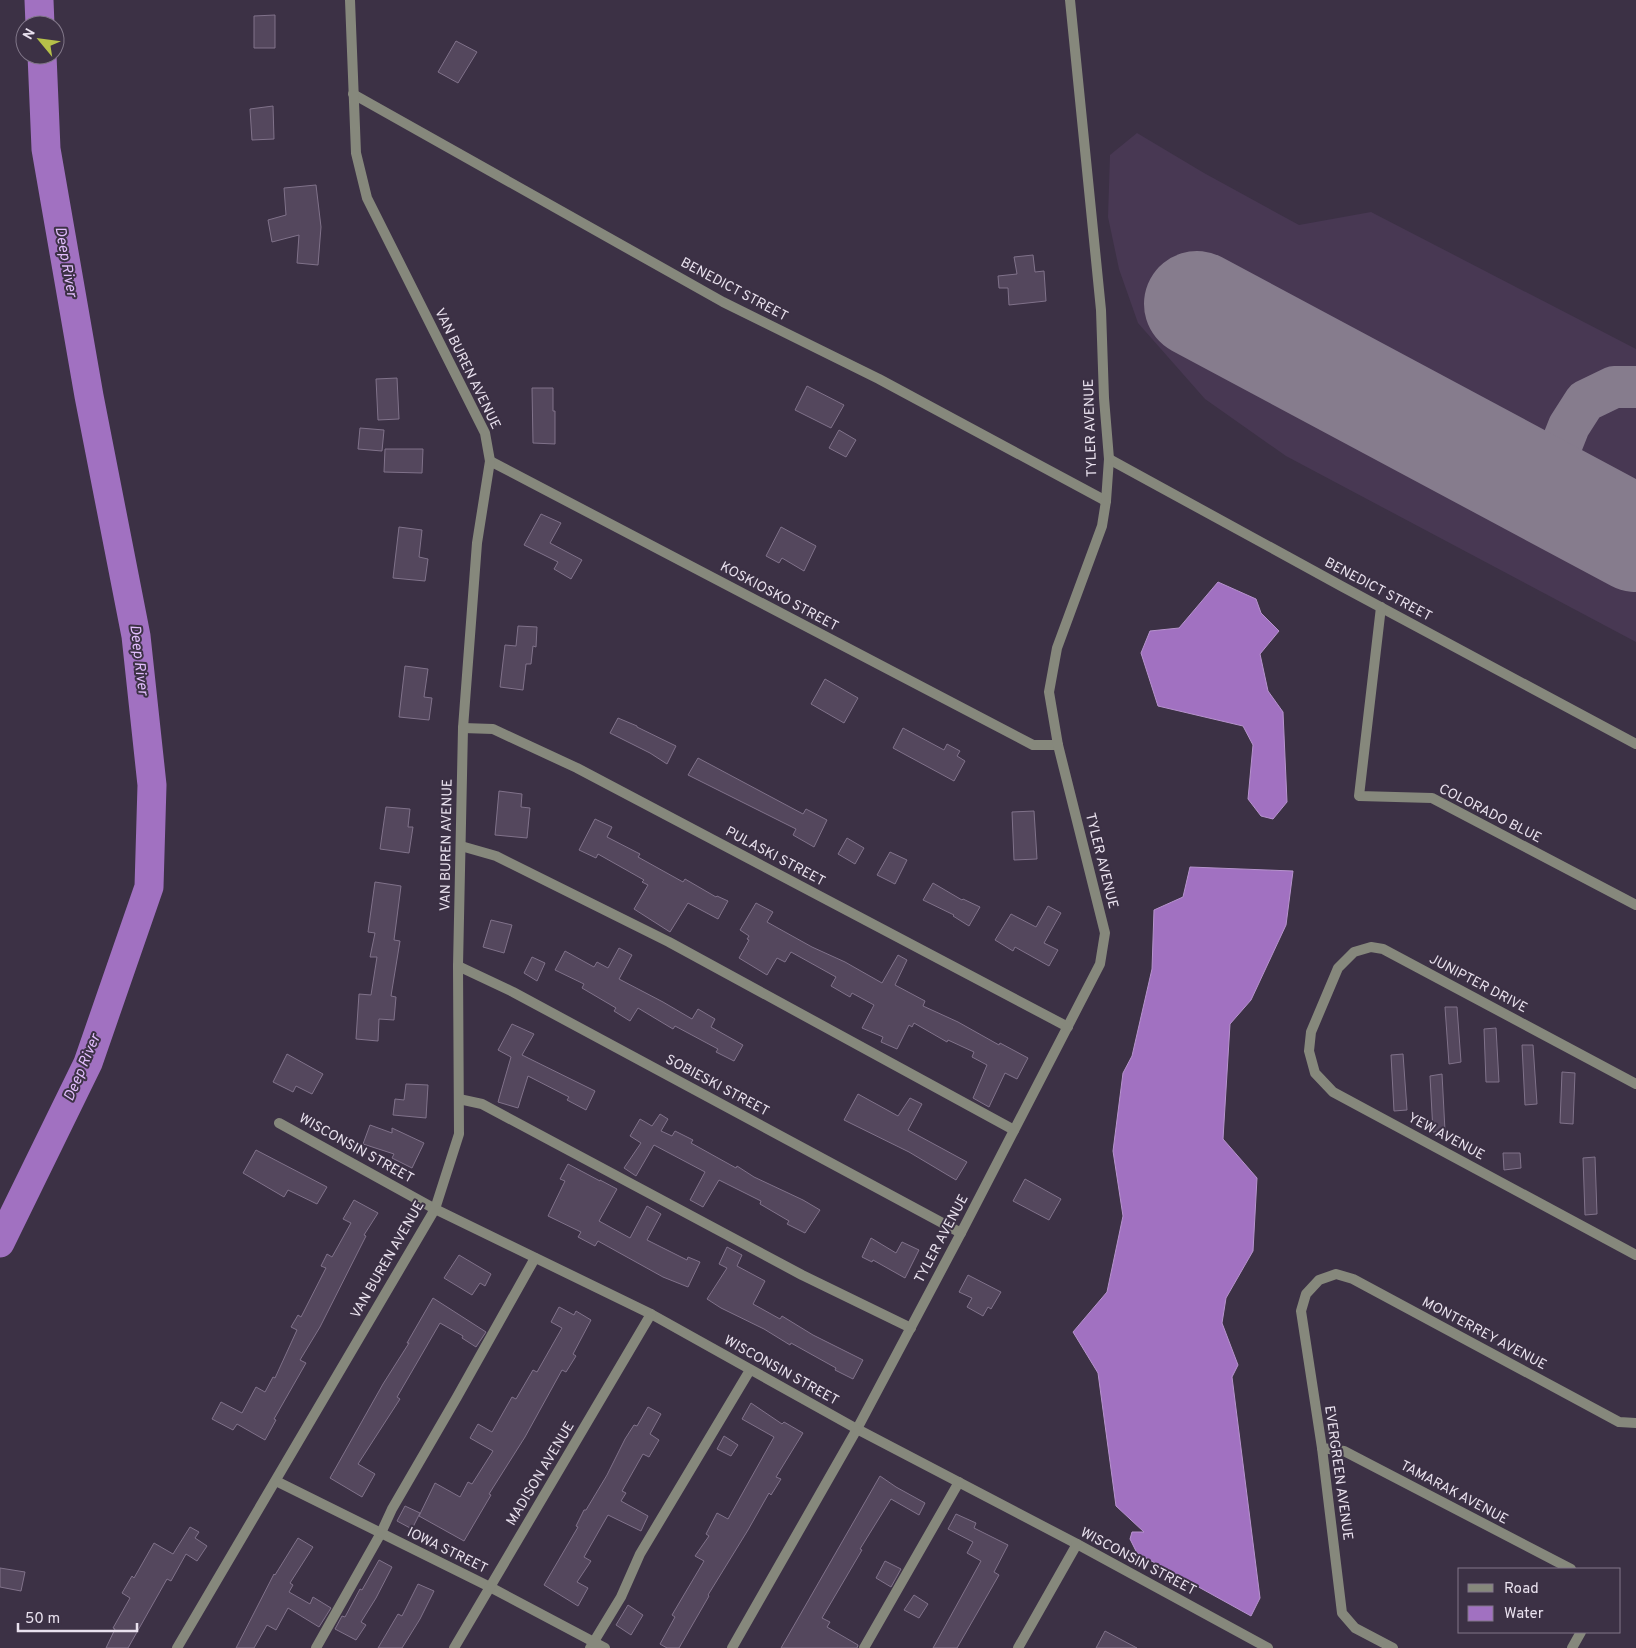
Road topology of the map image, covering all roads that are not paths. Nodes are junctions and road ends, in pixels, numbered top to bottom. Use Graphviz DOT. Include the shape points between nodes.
graph roads {
  1 [pos="350,0"];
  2 [pos="1070,0"];
  3 [pos="353,94"];
  4 [pos="1109,459"];
  5 [pos="490,461"];
  6 [pos="1106,501"];
  7 [pos="1380,607"];
  8 [pos="463,728"];
  9 [pos="1636,744"];
  10 [pos="1058,745"];
  11 [pos="461,846"];
  12 [pos="1636,905"];
  13 [pos="458,966"];
  14 [pos="1324,1000"];
  15 [pos="1068,1027"];
  16 [pos="1636,1084"];
  17 [pos="459,1099"];
  18 [pos="279,1123"];
  19 [pos="1014,1130"];
  20 [pos="435,1209"];
  21 [pos="961,1233"];
  22 [pos="1636,1256"];
  23 [pos="535,1258"];
  24 [pos="1319,1280"];
  25 [pos="651,1314"];
  26 [pos="910,1328"];
  27 [pos="750,1370"];
  28 [pos="1636,1423"];
  29 [pos="857,1428"];
  30 [pos="1322,1448"];
  31 [pos="276,1481"];
  32 [pos="959,1482"];
  33 [pos="381,1533"];
  34 [pos="1077,1544"];
  35 [pos="1569,1568"];
  36 [pos="490,1587"];
  37 [pos="1580,1633"];
  38 [pos="592,1645"];
  39 [pos="177,1648"];
  40 [pos="316,1648"];
  41 [pos="454,1648"];
  42 [pos="604,1648"];
  43 [pos="732,1648"];
  44 [pos="864,1648"];
  45 [pos="1018,1648"];
  46 [pos="1268,1648"];
  47 [pos="1393,1648"];
  48 [pos="1572,1648"];
  1 -- 3 [label="street, VAN BUREN AVENUE"];
  2 -- 4 [label="street, TYLER AVENUE" via="1101,310"];
  3 -- 5 [label="street, VAN BUREN AVENUE" via="356,154 366,198 485,433"];
  3 -- 6 [label="street, BENEDICT STREET" via="723,302 879,378"];
  4 -- 6 [label="street, TYLER AVENUE"];
  4 -- 7 [label="street, BENEDICT STREET"];
  5 -- 8 [label="street, VAN BUREN AVENUE" via="477,543"];
  5 -- 10 [label="street, KOSKIOSKO STREET" via="1033,745"];
  6 -- 10 [label="street, TYLER AVENUE" via="1102,526 1058,648 1048,692"];
  7 -- 9 [label="street, BENEDICT STREET"];
  7 -- 12 [label="street, COLORADO BLUE" via="1359,796 1432,798"];
  8 -- 11 [label="street, VAN BUREN AVENUE"];
  8 -- 15 [label="street, PULASKI STREET" via="493,729 577,768"];
  10 -- 15 [label="street, TYLER AVENUE" via="1105,934 1100,964"];
  11 -- 13 [label="street, VAN BUREN AVENUE"];
  11 -- 19 [label="street" via="496,856 668,942"];
  13 -- 17 [label="street, VAN BUREN AVENUE"];
  13 -- 21 [label="street, SOBIESKI STREET" via="522,997"];
  14 -- 16 [label="street, JUNIPTER DRIVE" via="1338,968 1354,952 1371,947 1383,949"];
  14 -- 22 [label="street, YEW AVENUE" via="1311,1032 1309,1051 1315,1074 1333,1092"];
  15 -- 19 [label="street, TYLER AVENUE"];
  17 -- 20 [label="street, VAN BUREN AVENUE" via="459,1134"];
  17 -- 26 [label="street" via="482,1104 802,1275"];
  18 -- 20 [label="street, WISCONSIN STREET"];
  19 -- 21 [label="street, TYLER AVENUE"];
  20 -- 23 [label="street, WISCONSIN STREET"];
  20 -- 31 [label="street, VAN BUREN AVENUE"];
  21 -- 26 [label="street, TYLER AVENUE"];
  23 -- 25 [label="street, WISCONSIN STREET"];
  23 -- 33 [label="street"];
  24 -- 28 [label="street, MONTERREY AVENUE" via="1336,1274 1353,1279 1619,1422"];
  24 -- 30 [label="street, EVERGREEN AVENUE" via="1306,1294 1301,1311"];
  25 -- 27 [label="street, WISCONSIN STREET"];
  25 -- 36 [label="street, MADISON AVENUE"];
  26 -- 29 [label="street, TYLER AVENUE"];
  27 -- 29 [label="street, WISCONSIN STREET"];
  27 -- 38 [label="street" via="640,1554 621,1597"];
  29 -- 32 [label="street, WISCONSIN STREET"];
  29 -- 43 [label="street, TYLER AVENUE"];
  30 -- 35 [label="street, TAMARAK AVENUE" via="1344,1451"];
  30 -- 47 [label="street, EVERGREEN AVENUE" via="1342,1612 1354,1628"];
  31 -- 33 [label="street, IOWA STREET"];
  31 -- 39 [label="street, VAN BUREN AVENUE"];
  32 -- 34 [label="street, WISCONSIN STREET"];
  32 -- 44 [label="street"];
  33 -- 36 [label="street, IOWA STREET"];
  33 -- 40 [label="street"];
  34 -- 45 [label="street"];
  34 -- 46 [label="street, WISCONSIN STREET"];
  36 -- 38 [label="street, IOWA STREET"];
  36 -- 41 [label="street, MADISON AVENUE"];
  37 -- 48 [label="street"];
  38 -- 42 [label="street, IOWA STREET"];
}
